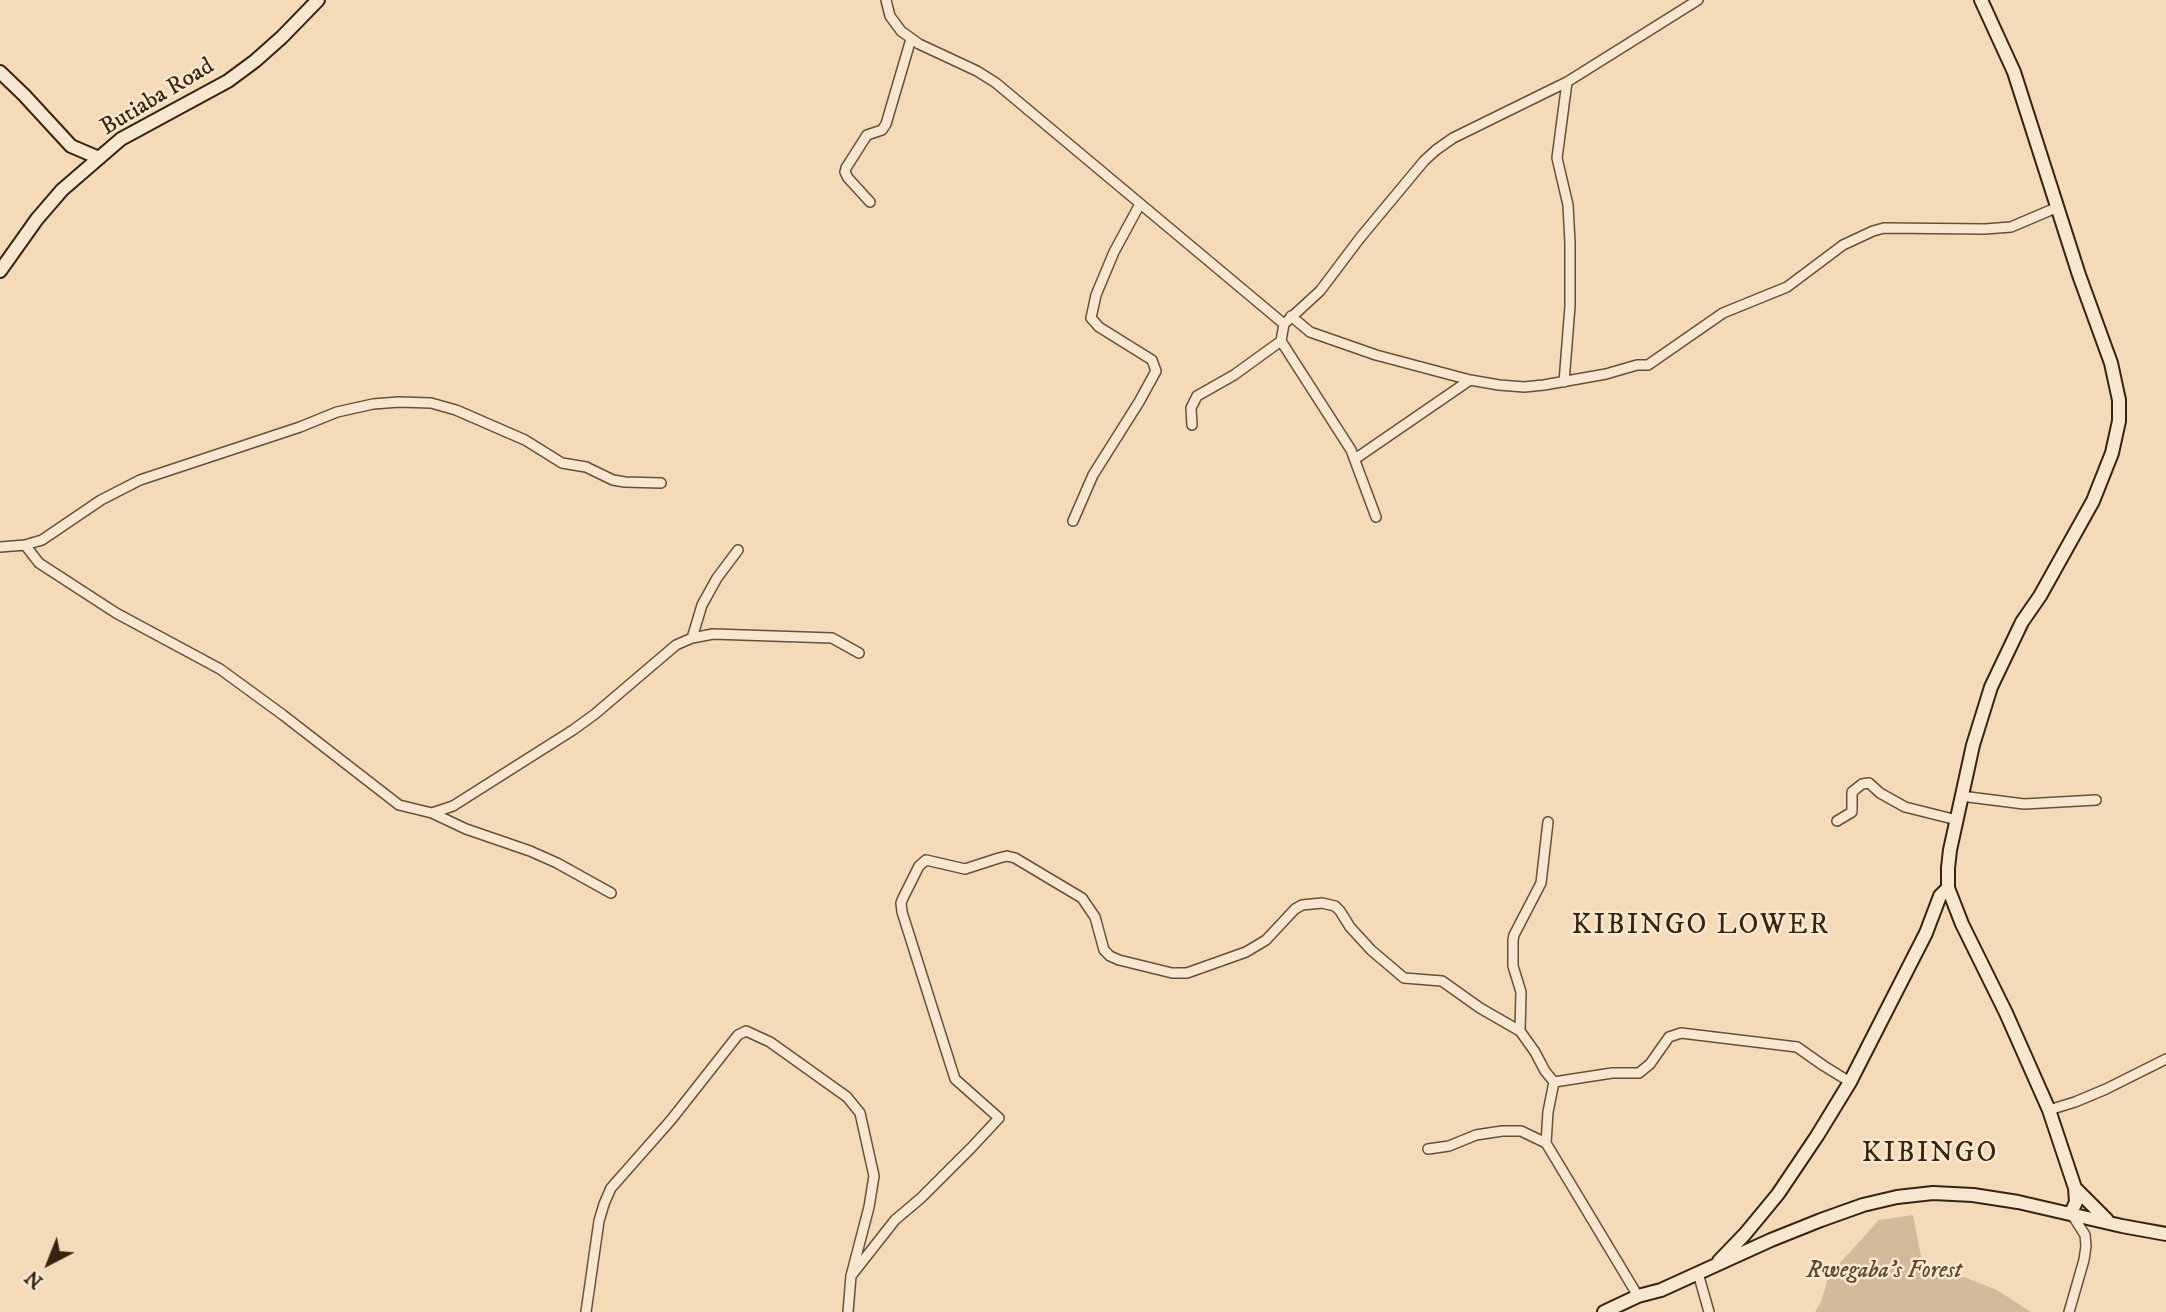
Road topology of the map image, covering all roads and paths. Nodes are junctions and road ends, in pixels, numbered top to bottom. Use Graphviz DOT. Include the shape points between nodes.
graph roads {
  1 [pos="318,0"];
  2 [pos="886,0"];
  3 [pos="1698,0"];
  4 [pos="1981,0"];
  5 [pos="911,39"];
  6 [pos="0,72"];
  7 [pos="1567,82"];
  8 [pos="99,159"];
  9 [pos="870,202"];
  10 [pos="1140,204"];
  11 [pos="2058,206"];
  12 [pos="0,271"];
  13 [pos="1291,316"];
  14 [pos="1284,324"];
  15 [pos="1280,341"];
  16 [pos="1471,380"];
  17 [pos="1564,382"];
  18 [pos="1192,425"];
  19 [pos="1355,459"];
  20 [pos="661,483"];
  21 [pos="1376,517"];
  22 [pos="1073,522"];
  23 [pos="25,545"];
  24 [pos="0,547"];
  25 [pos="738,550"];
  26 [pos="692,638"];
  27 [pos="859,653"];
  28 [pos="1961,796"];
  29 [pos="2096,800"];
  30 [pos="432,813"];
  31 [pos="1957,820"];
  32 [pos="1837,821"];
  33 [pos="1548,822"];
  34 [pos="1948,888"];
  35 [pos="611,893"];
  36 [pos="1520,1031"];
  37 [pos="2166,1059"];
  38 [pos="1555,1082"];
  39 [pos="1850,1082"];
  40 [pos="2049,1110"];
  41 [pos="1546,1143"];
  42 [pos="1428,1149"];
  43 [pos="2075,1188"];
  44 [pos="2071,1213"];
  45 [pos="2110,1222"];
  46 [pos="2166,1234"];
  47 [pos="1714,1266"];
  48 [pos="1698,1273"];
  49 [pos="851,1276"];
  50 [pos="1637,1296"];
  51 [pos="586,1312"];
  52 [pos="848,1312"];
  53 [pos="1604,1312"];
  54 [pos="1709,1312"];
  55 [pos="2069,1312"];
  1 -- 8 [label="street, Butiaba Road" via="228,81 121,139"];
  2 -- 5 [label="street" via="894,23"];
  3 -- 7 [label="street"];
  4 -- 11 [label="street" via="2014,72"];
  5 -- 9 [label="street" via="886,124 869,134 846,168 848,178"];
  5 -- 10 [label="street" via="996,83"];
  6 -- 8 [label="street" via="71,146"];
  7 -- 13 [label="street" via="1436,150 1320,292"];
  7 -- 17 [label="street" via="1557,158 1570,243"];
  8 -- 12 [label="street, Butiaba Road" via="62,190"];
  10 -- 14 [label="street"];
  10 -- 22 [label="street" via="1096,295 1091,318 1152,360 1156,371 1093,475"];
  11 -- 17 [label="street" via="2011,227 1873,231 1843,245 1787,287 1723,313 1648,365"];
  11 -- 28 [label="street" via="2117,384 2119,421 2093,501 1997,671"];
  13 -- 14 [label="street"];
  13 -- 16 [label="street" via="1310,332 1334,341"];
  14 -- 15 [label="street"];
  15 -- 18 [label="street" via="1197,396 1191,408"];
  15 -- 19 [label="street"];
  16 -- 17 [label="street" via="1524,387"];
  16 -- 19 [label="street"];
  19 -- 21 [label="street"];
  20 -- 23 [label="street" via="613,480 586,467 562,463 526,440 431,403 373,404 337,412 141,480"];
  23 -- 24 [label="street"];
  23 -- 30 [label="street" via="39,563 117,613 220,669 399,805"];
  25 -- 26 [label="street" via="702,605"];
  26 -- 27 [label="street" via="713,634 824,637"];
  26 -- 30 [label="street" via="676,645 573,730 453,806"];
  28 -- 29 [label="street" via="2024,804"];
  28 -- 31 [label="street"];
  30 -- 35 [label="street" via="557,863"];
  31 -- 32 [label="street" via="1905,807 1862,783 1852,792 1852,812"];
  31 -- 34 [label="street"];
  33 -- 36 [label="street" via="1541,884 1513,940 1513,966 1521,992"];
  34 -- 39 [label="street" via="1940,896 1926,933"];
  34 -- 40 [label="street"];
  36 -- 38 [label="street"];
  36 -- 49 [label="street" via="1442,981 1404,978 1328,904 1308,903 1294,909 1266,940 1246,952 1187,973 1172,973 1110,956 1082,898 1015,858 1007,856 961,869 923,861 901,903 902,912 955,1079 999,1118 895,1220"];
  37 -- 40 [label="street" via="2106,1089"];
  38 -- 39 [label="street" via="1639,1073 1669,1037 1681,1033 1797,1047"];
  38 -- 41 [label="street"];
  39 -- 47 [label="street" via="1778,1194"];
  40 -- 43 [label="street"];
  41 -- 42 [label="street" via="1521,1131 1502,1131"];
  41 -- 50 [label="street"];
  43 -- 44 [label="street"];
  43 -- 45 [label="street"];
  44 -- 45 [label="street"];
  44 -- 47 [label="street" via="1973,1195 1897,1197 1821,1220"];
  44 -- 55 [label="street" via="2086,1246"];
  45 -- 46 [label="street"];
  47 -- 48 [label="street"];
  48 -- 50 [label="street"];
  48 -- 54 [label="street"];
  49 -- 51 [label="street" via="874,1176 860,1113 847,1097 747,1031 738,1035 611,1188 599,1221"];
  49 -- 52 [label="street"];
  50 -- 53 [label="street"];
}
